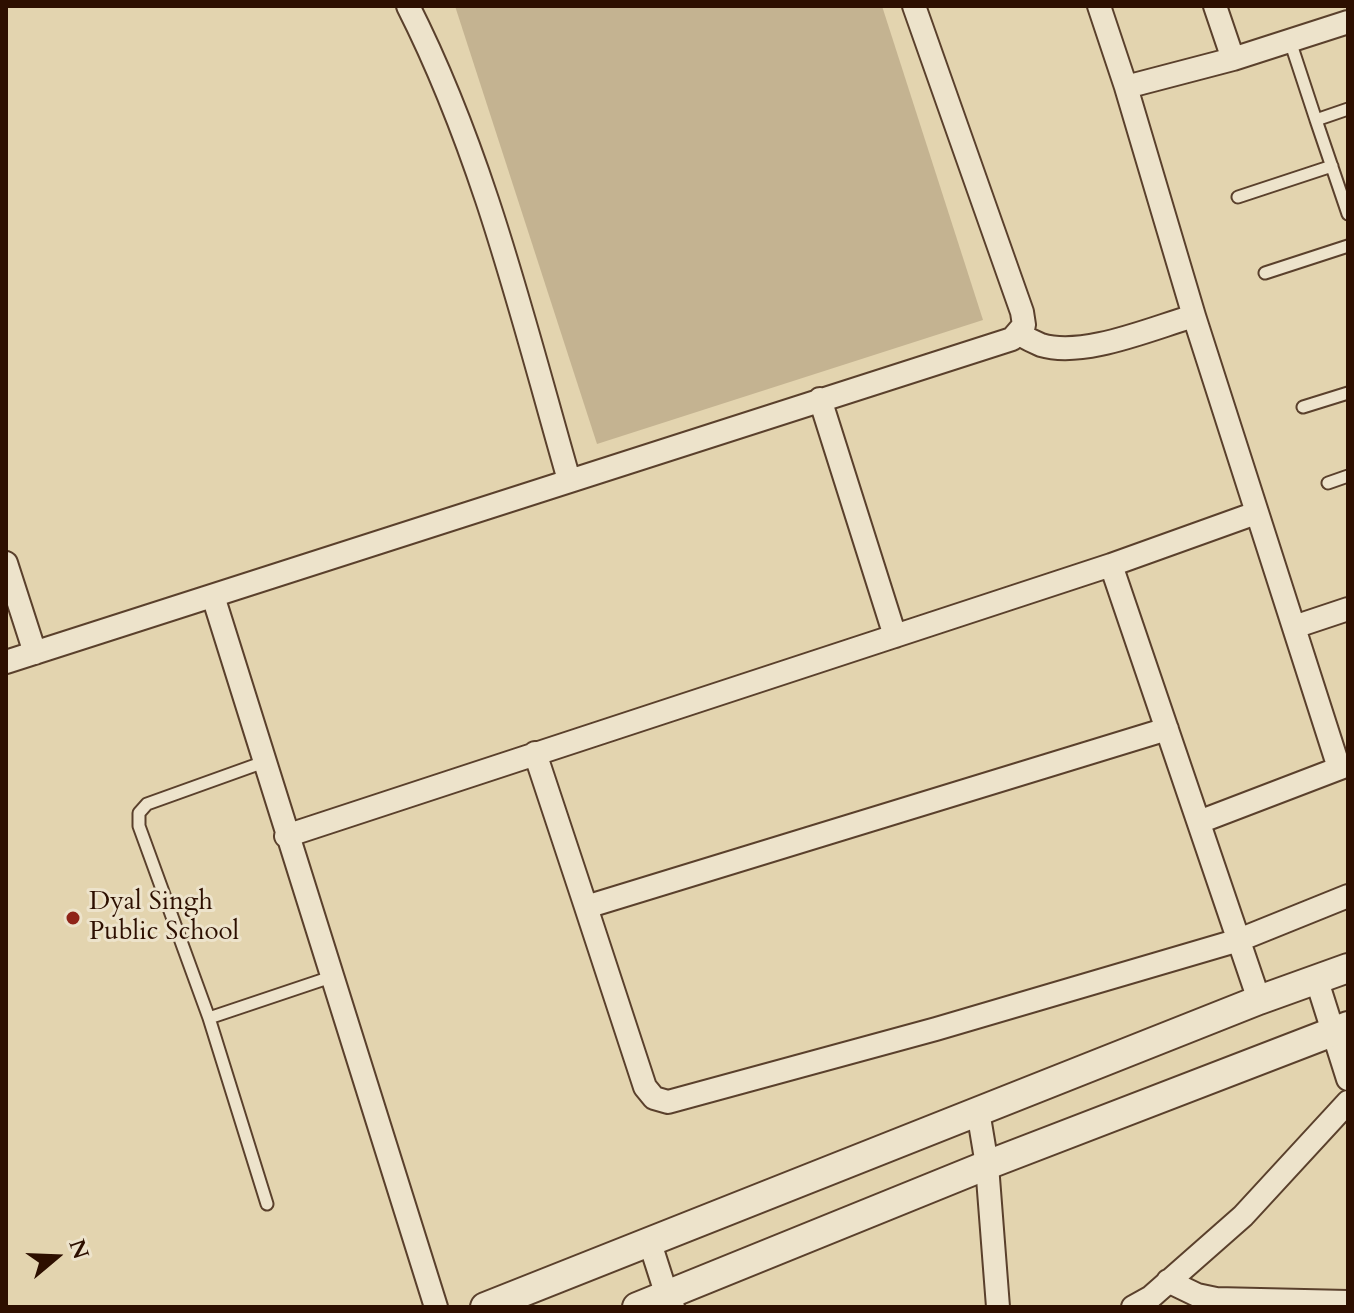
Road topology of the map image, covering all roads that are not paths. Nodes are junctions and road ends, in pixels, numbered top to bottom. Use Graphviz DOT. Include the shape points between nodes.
graph roads {
  1 [pos="408,6"];
  2 [pos="914,6"];
  3 [pos="1099,6"];
  4 [pos="1215,6"];
  5 [pos="1342,17"];
  6 [pos="1290,41"];
  7 [pos="1233,59"];
  8 [pos="1126,87"];
  9 [pos="1348,109"];
  10 [pos="1316,120"];
  11 [pos="1332,166"];
  12 [pos="1238,197"];
  13 [pos="1348,214"];
  14 [pos="1348,246"];
  15 [pos="1265,273"];
  16 [pos="1194,316"];
  17 [pos="1019,334"];
  18 [pos="1348,393"];
  19 [pos="820,399"];
  20 [pos="1303,407"];
  21 [pos="1348,476"];
  22 [pos="569,480"];
  23 [pos="1328,483"];
  24 [pos="1256,513"];
  25 [pos="6,563"];
  26 [pos="1111,565"];
  27 [pos="213,596"];
  28 [pos="1348,609"];
  29 [pos="1294,627"];
  30 [pos="895,636"];
  31 [pos="35,653"];
  32 [pos="6,662"];
  33 [pos="1167,729"];
  34 [pos="535,753"];
  35 [pos="264,762"];
  36 [pos="1343,767"];
  37 [pos="1199,822"];
  38 [pos="286,836"];
  39 [pos="1348,896"];
  40 [pos="586,907"];
  41 [pos="1239,940"];
  42 [pos="1348,968"];
  43 [pos="331,977"];
  44 [pos="1317,981"];
  45 [pos="1259,1000"];
  46 [pos="209,1018"];
  47 [pos="1341,1029"];
  48 [pos="1348,1079"];
  49 [pos="1348,1102"];
  50 [pos="978,1111"];
  51 [pos="987,1165"];
  52 [pos="267,1204"];
  53 [pos="650,1243"];
  54 [pos="1168,1281"];
  55 [pos="670,1301"];
  56 [pos="1196,1301"];
  57 [pos="1348,1302"];
  58 [pos="436,1307"];
  59 [pos="485,1307"];
  60 [pos="637,1307"];
  61 [pos="998,1307"];
  62 [pos="1133,1307"];
  1 -- 22 [label="street" via="476,162"];
  2 -- 17 [label="street" via="1022,312"];
  3 -- 8 [label="street"];
  4 -- 7 [label="street"];
  5 -- 6 [label="street"];
  6 -- 7 [label="street"];
  6 -- 10 [label="lane"];
  7 -- 8 [label="street"];
  8 -- 16 [label="street"];
  9 -- 10 [label="lane"];
  10 -- 11 [label="lane"];
  11 -- 12 [label="lane"];
  11 -- 13 [label="lane"];
  14 -- 15 [label="lane"];
  16 -- 17 [label="street" via="1073,348 1044,345"];
  16 -- 24 [label="street"];
  17 -- 19 [label="street"];
  18 -- 20 [label="lane"];
  19 -- 22 [label="street"];
  19 -- 30 [label="street"];
  21 -- 23 [label="lane"];
  22 -- 27 [label="street"];
  24 -- 26 [label="street"];
  24 -- 29 [label="street"];
  25 -- 31 [label="street"];
  26 -- 30 [label="street"];
  26 -- 33 [label="street"];
  27 -- 31 [label="street"];
  27 -- 35 [label="street"];
  28 -- 29 [label="street"];
  29 -- 36 [label="street"];
  30 -- 34 [label="street"];
  31 -- 32 [label="street"];
  33 -- 37 [label="street"];
  33 -- 40 [label="street"];
  34 -- 38 [label="street"];
  34 -- 40 [label="street"];
  35 -- 38 [label="street"];
  35 -- 46 [label="lane" via="156,800 139,813 139,826"];
  36 -- 37 [label="street"];
  37 -- 41 [label="street"];
  38 -- 43 [label="street"];
  39 -- 41 [label="street"];
  40 -- 41 [label="street" via="645,1087 654,1098 668,1102"];
  41 -- 45 [label="street"];
  42 -- 44 [label="street"];
  43 -- 46 [label="lane"];
  43 -- 58 [label="street"];
  44 -- 45 [label="street"];
  44 -- 47 [label="street"];
  45 -- 50 [label="street"];
  46 -- 52 [label="lane"];
  47 -- 48 [label="street"];
  47 -- 51 [label="street"];
  49 -- 54 [label="street" via="1243,1216"];
  50 -- 51 [label="street"];
  50 -- 53 [label="street"];
  51 -- 55 [label="street"];
  51 -- 61 [label="street"];
  53 -- 55 [label="street"];
  53 -- 59 [label="street"];
  54 -- 56 [label="street"];
  54 -- 62 [label="street"];
  55 -- 60 [label="street"];
  56 -- 57 [label="street"];
}
